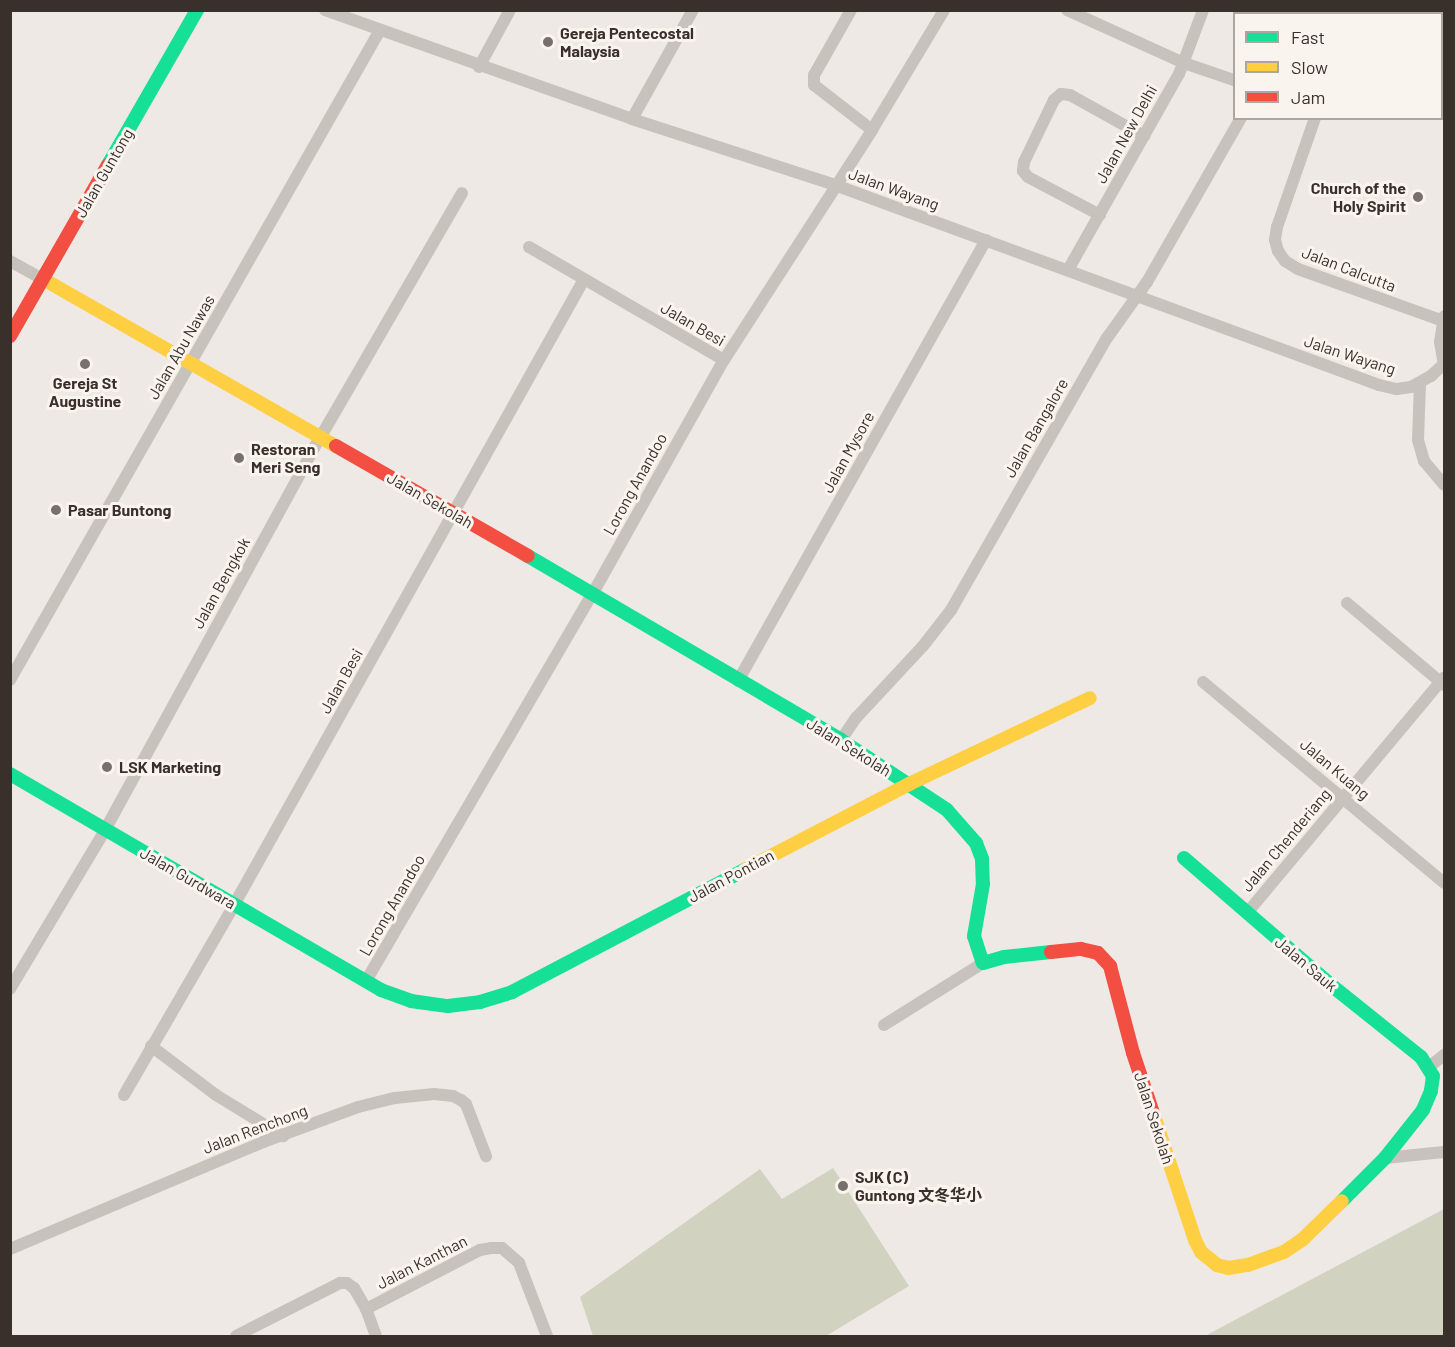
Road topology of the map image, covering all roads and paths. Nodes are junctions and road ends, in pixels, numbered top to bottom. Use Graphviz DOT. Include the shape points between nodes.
graph roads {
  1 [pos="197,10"];
  2 [pos="325,10"];
  3 [pos="510,10"];
  4 [pos="693,10"];
  5 [pos="851,10"];
  6 [pos="1067,10"];
  7 [pos="1203,10"];
  8 [pos="943,11"];
  9 [pos="380,30"];
  10 [pos="1184,63"];
  11 [pos="479,67"];
  12 [pos="1233,80"];
  13 [pos="632,119"];
  14 [pos="1239,120"];
  15 [pos="1314,120"];
  16 [pos="872,130"];
  17 [pos="1144,136"];
  18 [pos="835,185"];
  19 [pos="462,193"];
  20 [pos="1100,215"];
  21 [pos="986,240"];
  22 [pos="529,248"];
  23 [pos="10,261"];
  24 [pos="1068,270"];
  25 [pos="43,279"];
  26 [pos="584,281"];
  27 [pos="1137,296"];
  28 [pos="1444,318"];
  29 [pos="10,336"];
  30 [pos="724,360"];
  31 [pos="190,363"];
  32 [pos="1444,365"];
  33 [pos="1420,383"];
  34 [pos="320,438"];
  35 [pos="1444,485"];
  36 [pos="453,513"];
  37 [pos="593,593"];
  38 [pos="1347,603"];
  39 [pos="10,680"];
  40 [pos="738,681"];
  41 [pos="1203,682"];
  42 [pos="1443,682"];
  43 [pos="1090,698"];
  44 [pos="841,740"];
  45 [pos="10,774"];
  46 [pos="909,784"];
  47 [pos="1343,797"];
  48 [pos="105,830"];
  49 [pos="1184,858"];
  50 [pos="1444,883"];
  51 [pos="234,905"];
  52 [pos="1247,913"];
  53 [pos="983,963"];
  54 [pos="366,981"];
  55 [pos="10,989"];
  56 [pos="884,1025"];
  57 [pos="151,1046"];
  58 [pos="1444,1055"];
  59 [pos="1429,1066"];
  60 [pos="124,1095"];
  61 [pos="283,1136"];
  62 [pos="1444,1152"];
  63 [pos="486,1156"];
  64 [pos="1385,1158"];
  65 [pos="10,1249"];
  66 [pos="366,1310"];
  67 [pos="236,1336"];
  68 [pos="376,1336"];
  69 [pos="546,1336"];
  1 -- 25 [label="street, Jalan Guntong"];
  2 -- 9 [label="street, Jalan Wayang"];
  3 -- 11 [label="street"];
  4 -- 13 [label="street"];
  5 -- 16 [label="street" via="814,75 814,86"];
  6 -- 10 [label="street"];
  7 -- 10 [label="street, Jalan New Delhi"];
  8 -- 16 [label="street, Lorong Anandoo"];
  9 -- 11 [label="street, Jalan Wayang"];
  9 -- 31 [label="street, Jalan Abu Nawas"];
  10 -- 12 [label="street"];
  10 -- 17 [label="street, Jalan New Delhi"];
  11 -- 13 [label="street, Jalan Wayang"];
  13 -- 18 [label="street, Jalan Wayang"];
  14 -- 27 [label="street, Jalan Bangalore"];
  15 -- 28 [label="street, Jalan Calcutta" via="1277,227 1278,251 1298,269"];
  16 -- 18 [label="street, Lorong Anandoo"];
  17 -- 20 [label="street, Jalan New Delhi"];
  17 -- 20 [label="street" via="1070,95 1061,94 1054,100 1023,171"];
  18 -- 21 [label="street, Jalan Wayang"];
  18 -- 30 [label="street, Lorong Anandoo"];
  19 -- 34 [label="street, Jalan Bengkok"];
  20 -- 24 [label="street, Jalan New Delhi"];
  21 -- 24 [label="street, Jalan Wayang"];
  21 -- 40 [label="street, Jalan Mysore"];
  22 -- 26 [label="street, Jalan Besi"];
  23 -- 25 [label="street, Jalan Sekolah"];
  24 -- 27 [label="street, Jalan Wayang"];
  25 -- 29 [label="street, Jalan Guntong"];
  25 -- 31 [label="street, Jalan Sekolah"];
  26 -- 30 [label="street, Jalan Besi"];
  26 -- 36 [label="street, Jalan Besi"];
  27 -- 33 [label="street, Jalan Wayang" via="1379,385 1396,388"];
  27 -- 44 [label="street, Jalan Bangalore" via="1107,338 951,610"];
  28 -- 32 [label="street" via="1440,342"];
  30 -- 37 [label="street, Lorong Anandoo"];
  31 -- 34 [label="street, Jalan Sekolah"];
  31 -- 39 [label="street, Jalan Abu Nawas"];
  32 -- 33 [label="street, Jalan Wayang"];
  33 -- 35 [label="street" via="1418,440 1424,461"];
  34 -- 36 [label="street, Jalan Sekolah"];
  34 -- 48 [label="street, Jalan Bengkok"];
  36 -- 37 [label="street, Jalan Sekolah"];
  36 -- 51 [label="street, Jalan Besi"];
  37 -- 40 [label="street, Jalan Sekolah"];
  37 -- 54 [label="street, Lorong Anandoo"];
  38 -- 42 [label="street"];
  40 -- 44 [label="street, Jalan Sekolah"];
  41 -- 47 [label="street, Jalan Kuang"];
  42 -- 47 [label="street, Jalan Chenderiang"];
  43 -- 46 [label="street, Jalan Pontian"];
  44 -- 46 [label="street, Jalan Sekolah"];
  45 -- 48 [label="street, Jalan Gurdwara"];
  46 -- 53 [label="street, Jalan Sekolah" via="947,810 976,843 982,859 983,884 975,936"];
  46 -- 54 [label="street, Jalan Pontian" via="512,992 448,1006 411,1001"];
  47 -- 50 [label="street, Jalan Kuang"];
  47 -- 52 [label="street, Jalan Chenderiang"];
  48 -- 51 [label="street, Jalan Gurdwara"];
  48 -- 55 [label="street, Jalan Bengkok"];
  49 -- 52 [label="street, Jalan Sauk"];
  51 -- 54 [label="street, Jalan Gurdwara"];
  51 -- 57 [label="street, Jalan Besi"];
  52 -- 59 [label="street, Jalan Sauk"];
  53 -- 56 [label="street"];
  53 -- 64 [label="street, Jalan Sekolah" via="1081,949 1098,953 1110,966 1133,1053 1190,1225 1202,1252 1217,1265 1248,1265 1284,1252 1303,1239"];
  57 -- 60 [label="street, Jalan Besi"];
  57 -- 61 [label="street" via="216,1095"];
  58 -- 59 [label="street"];
  59 -- 64 [label="street, Jalan Sekolah" via="1431,1091 1423,1110"];
  61 -- 63 [label="street, Jalan Renchong" via="358,1107 395,1098 444,1095 466,1104"];
  61 -- 65 [label="street, Jalan Renchong"];
  62 -- 64 [label="street"];
  66 -- 67 [label="street, Jalan Kanthan" via="354,1288 340,1283"];
  66 -- 68 [label="street, Jalan Kanthan"];
  66 -- 69 [label="street, Jalan Kanthan" via="480,1250 501,1248 519,1263"];
}
